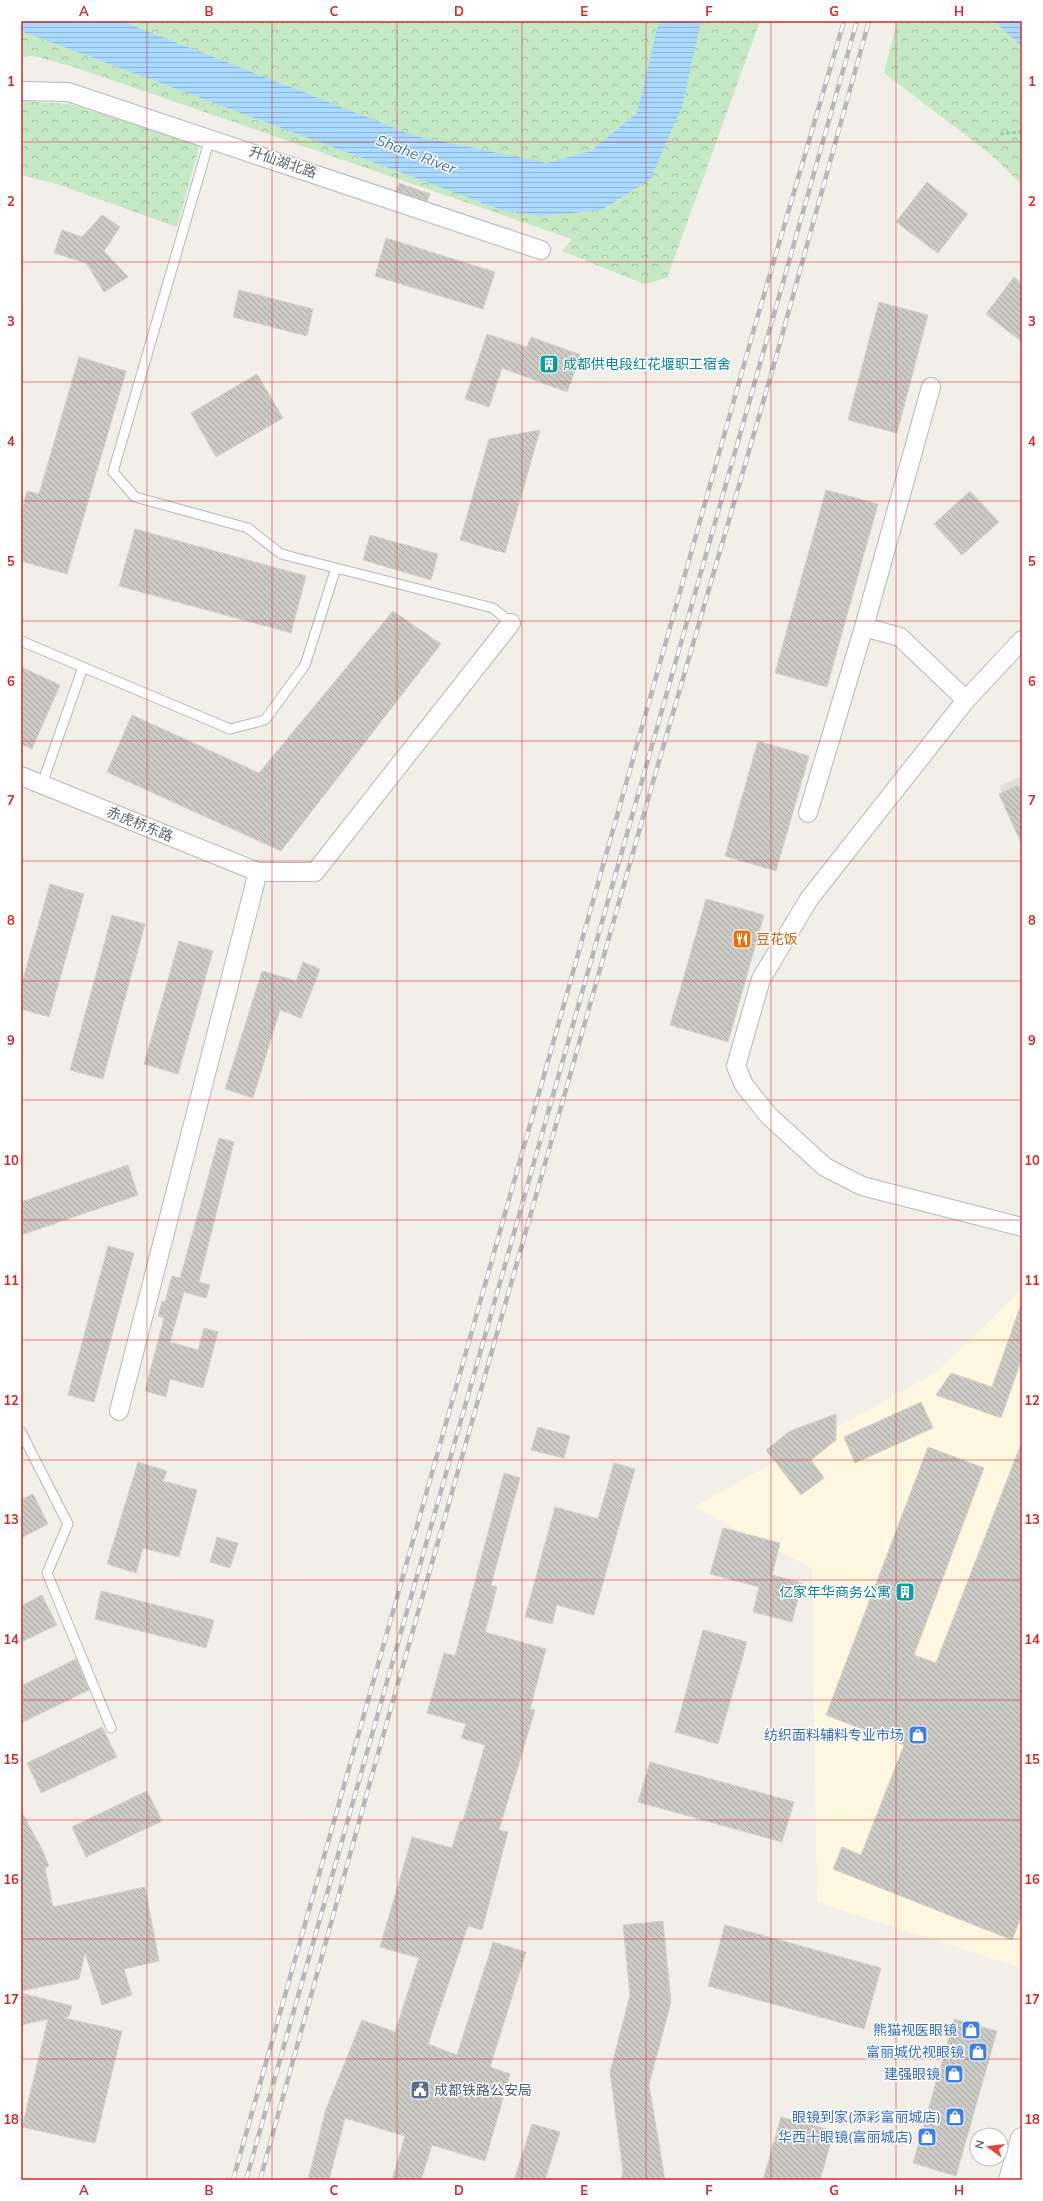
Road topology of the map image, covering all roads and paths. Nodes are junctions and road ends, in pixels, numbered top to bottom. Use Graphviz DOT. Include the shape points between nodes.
graph roads {
  1 [pos="21,91"];
  2 [pos="1022,132"];
  3 [pos="1000,134"];
  4 [pos="210,138"];
  5 [pos="541,250"];
  6 [pos="931,387"];
  7 [pos="336,568"];
  8 [pos="511,623"];
  9 [pos="864,627"];
  10 [pos="1022,640"];
  11 [pos="21,641"];
  12 [pos="84,667"];
  13 [pos="966,700"];
  14 [pos="21,776"];
  15 [pos="42,784"];
  16 [pos="808,813"];
  17 [pos="258,872"];
  18 [pos="1022,1227"];
  19 [pos="118,1411"];
  20 [pos="21,1432"];
  21 [pos="111,1728"];
  22 [pos="1022,2139"];
  23 [pos="1010,2180"];
  1 -- 4 [label="street, 升仙湖北路" via="68,92"];
  2 -- 3 [label="path"];
  4 -- 5 [label="street, 升仙湖北路"];
  4 -- 7 [label="lane" via="113,472 135,497 248,528 281,554"];
  6 -- 9 [label="street"];
  7 -- 8 [label="lane" via="493,608"];
  7 -- 12 [label="lane" via="305,665 265,720 230,729"];
  8 -- 17 [label="street" via="315,872"];
  9 -- 13 [label="street" via="900,637"];
  9 -- 16 [label="street"];
  10 -- 13 [label="street"];
  11 -- 12 [label="lane"];
  12 -- 15 [label="lane"];
  13 -- 18 [label="street" via="809,899 761,979 736,1066 744,1085 769,1116 825,1168 862,1186"];
  14 -- 15 [label="street, 赤虎桥东路"];
  15 -- 17 [label="street, 赤虎桥东路"];
  17 -- 19 [label="street"];
  20 -- 21 [label="lane" via="68,1524 47,1573"];
  22 -- 23 [label="main road"];
}
